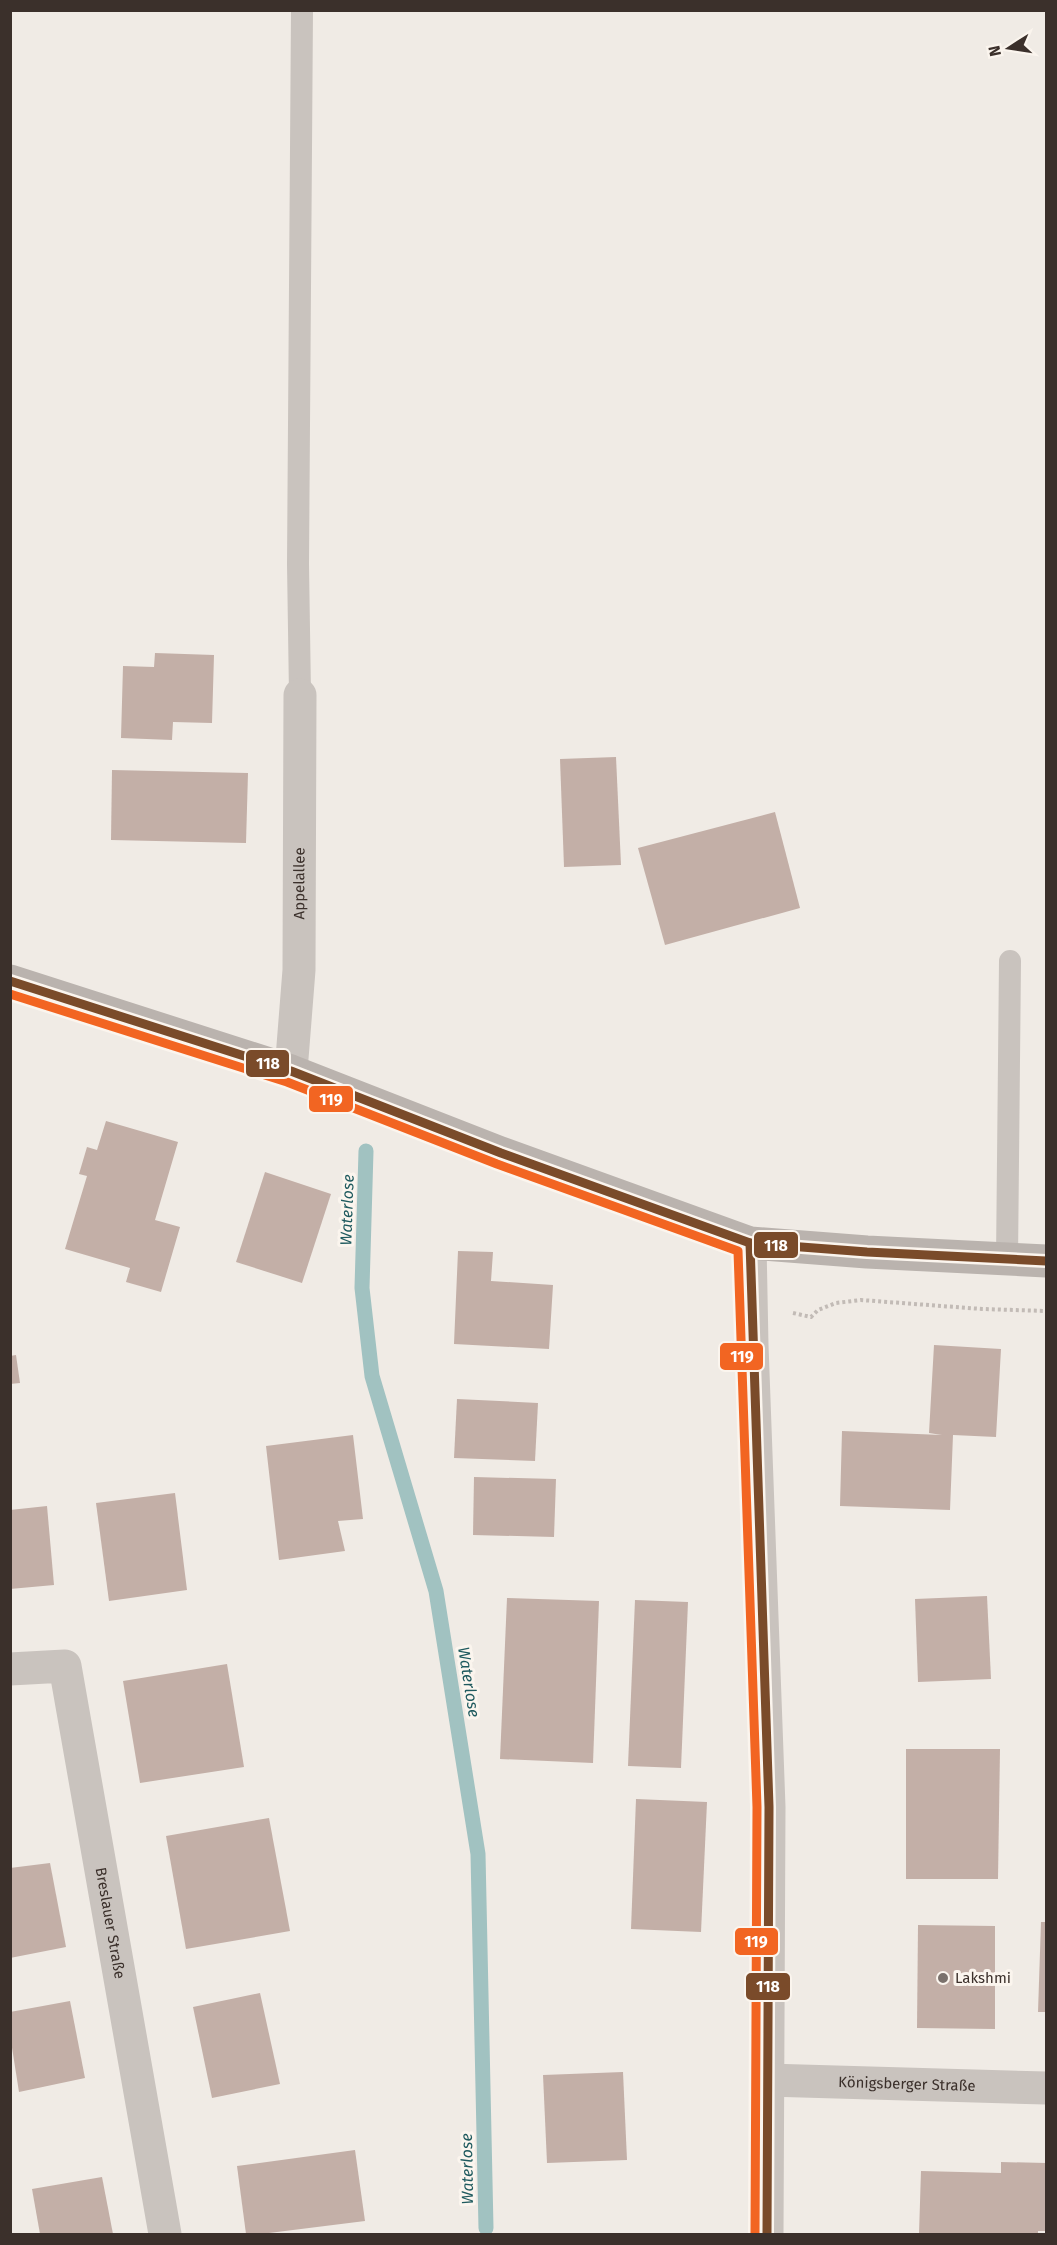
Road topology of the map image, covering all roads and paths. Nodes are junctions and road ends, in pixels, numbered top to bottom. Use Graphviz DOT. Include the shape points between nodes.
graph roads {
  1 [pos="302,10"];
  2 [pos="300,695"];
  3 [pos="1010,961"];
  4 [pos="10,981"];
  5 [pos="291,1071"];
  6 [pos="750,1243"];
  7 [pos="1007,1260"];
  8 [pos="1047,1261"];
  9 [pos="751,1303"];
  10 [pos="1047,1311"];
  11 [pos="10,1669"];
  12 [pos="767,2080"];
  13 [pos="1047,2088"];
  14 [pos="165,2235"];
  15 [pos="767,2235"];
  1 -- 2 [label="lane"];
  2 -- 5 [label="street, Appelallee" via="299,970"];
  3 -- 7 [label="lane"];
  4 -- 5 [label="main road"];
  5 -- 6 [label="main road" via="501,1153"];
  6 -- 7 [label="main road"];
  6 -- 9 [label="street"];
  7 -- 8 [label="main road"];
  9 -- 10 [label="path" via="811,1317 836,1303 861,1300"];
  9 -- 12 [label="street" via="769,1807"];
  11 -- 14 [label="street, Breslauer Straße" via="65,1666"];
  12 -- 13 [label="street, Königsberger Straße"];
  12 -- 15 [label="street"];
}
